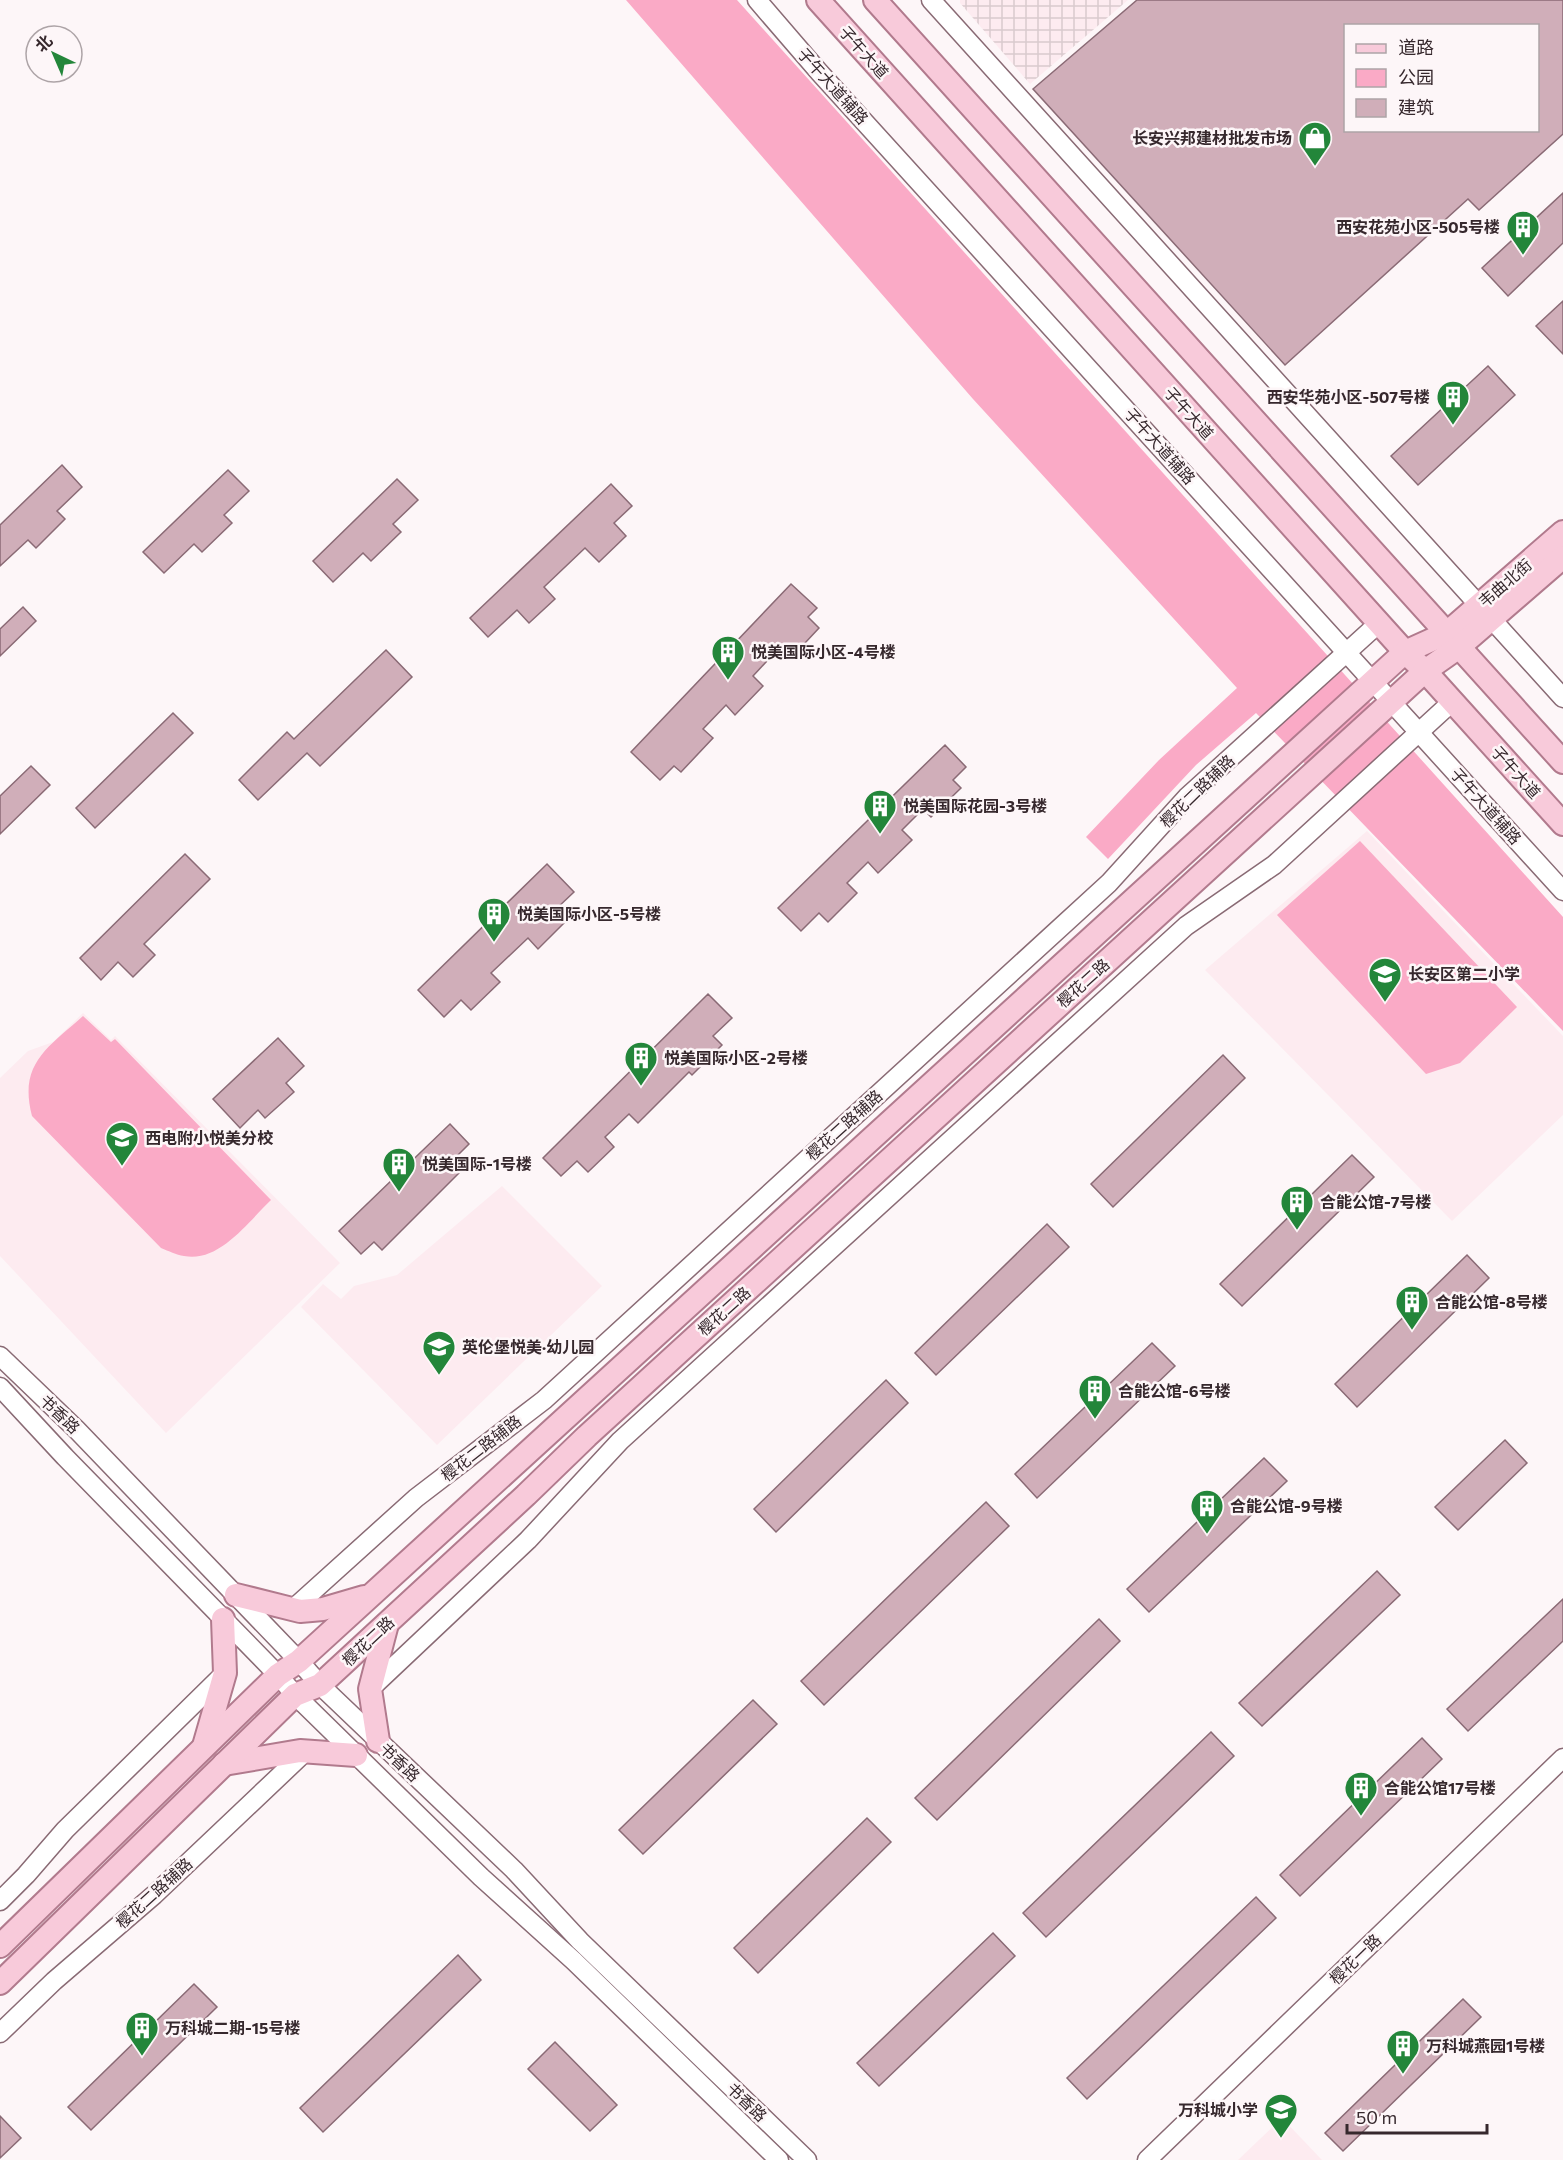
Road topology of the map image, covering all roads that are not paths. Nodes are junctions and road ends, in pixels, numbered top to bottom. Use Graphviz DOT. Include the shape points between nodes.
graph roads {
  1 [pos="757,0"];
  2 [pos="818,0"];
  3 [pos="875,0"];
  4 [pos="931,0"];
  5 [pos="1563,532"];
  6 [pos="1563,557"];
  7 [pos="1485,612"];
  8 [pos="1379,623"];
  9 [pos="1453,640"];
  10 [pos="1347,652"];
  11 [pos="1405,652"];
  12 [pos="1425,671"];
  13 [pos="1373,681"];
  14 [pos="1563,698"];
  15 [pos="1453,701"];
  16 [pos="1392,702"];
  17 [pos="1420,732"];
  18 [pos="1563,762"];
  19 [pos="1563,824"];
  20 [pos="1563,891"];
  21 [pos="0,1356"];
  22 [pos="0,1387"];
  23 [pos="236,1595"];
  24 [pos="372,1595"];
  25 [pos="293,1609"];
  26 [pos="223,1619"];
  27 [pos="387,1624"];
  28 [pos="299,1661"];
  29 [pos="225,1673"];
  30 [pos="278,1675"];
  31 [pos="320,1685"];
  32 [pos="370,1689"];
  33 [pos="295,1695"];
  34 [pos="378,1741"];
  35 [pos="203,1748"];
  36 [pos="306,1751"];
  37 [pos="356,1755"];
  38 [pos="1563,1758"];
  39 [pos="224,1764"];
  40 [pos="0,1901"];
  41 [pos="0,1946"];
  42 [pos="0,1983"];
  43 [pos="0,2033"];
  44 [pos="779,2160"];
  45 [pos="807,2160"];
  46 [pos="1147,2160"];
  1 -- 10 [label="street, 子午大道辅路"];
  2 -- 8 [label="main road, 子午大道"];
  3 -- 9 [label="main road"];
  4 -- 7 [label="street"];
  5 -- 7 [label="main road, 韦曲北街"];
  6 -- 7 [label="main road, 韦曲北街"];
  7 -- 9 [label="main road, 韦曲北街"];
  7 -- 14 [label="street"];
  8 -- 10 [label="street, 樱花二路辅路"];
  8 -- 11 [label="main road, 子午大道"];
  9 -- 11 [label="main road, 樱花二路"];
  9 -- 12 [label="main road, 樱花二路"];
  9 -- 18 [label="main road"];
  10 -- 13 [label="street, 子午大道辅路"];
  10 -- 25 [label="street, 樱花二路辅路" via="1187,797 1109,883 544,1400 416,1498"];
  11 -- 12 [label="main road, 子午大道"];
  11 -- 13 [label="main road, 樱花二路"];
  12 -- 15 [label="main road, 子午大道"];
  12 -- 16 [label="main road, 樱花二路"];
  13 -- 16 [label="street, 子午大道辅路"];
  13 -- 24 [label="main road, 樱花二路"];
  15 -- 17 [label="street"];
  15 -- 19 [label="main road, 子午大道"];
  16 -- 17 [label="street, 子午大道辅路"];
  16 -- 27 [label="main road, 樱花二路" via="587,1436"];
  17 -- 20 [label="street, 子午大道辅路"];
  17 -- 32 [label="street" via="1274,865 1186,926 620,1441 528,1540"];
  21 -- 23 [label="street, 书香路"];
  22 -- 26 [label="street, 书香路"];
  23 -- 25 [label="main road"];
  23 -- 28 [label="street, 书香路"];
  24 -- 25 [label="main road" via="322,1610"];
  24 -- 28 [label="main road, 樱花二路"];
  26 -- 29 [label="main road"];
  26 -- 30 [label="street, 书香路"];
  27 -- 31 [label="main road, 樱花二路"];
  27 -- 32 [label="main road"];
  28 -- 30 [label="main road, 樱花二路"];
  28 -- 31 [label="street, 书香路"];
  29 -- 35 [label="main road"];
  29 -- 40 [label="street" via="65,1830"];
  30 -- 33 [label="street, 书香路"];
  30 -- 35 [label="main road, 樱花二路"];
  31 -- 33 [label="main road, 樱花二路"];
  31 -- 34 [label="street, 书香路"];
  32 -- 34 [label="main road"];
  33 -- 37 [label="street, 书香路"];
  33 -- 39 [label="main road, 樱花二路"];
  34 -- 45 [label="street, 书香路"];
  35 -- 41 [label="main road, 樱花二路"];
  36 -- 37 [label="main road"];
  36 -- 39 [label="main road"];
  36 -- 43 [label="street, 樱花二路辅路"];
  37 -- 44 [label="street, 书香路"];
  38 -- 46 [label="street, 樱花一路"];
  39 -- 42 [label="main road, 樱花二路"];
}
